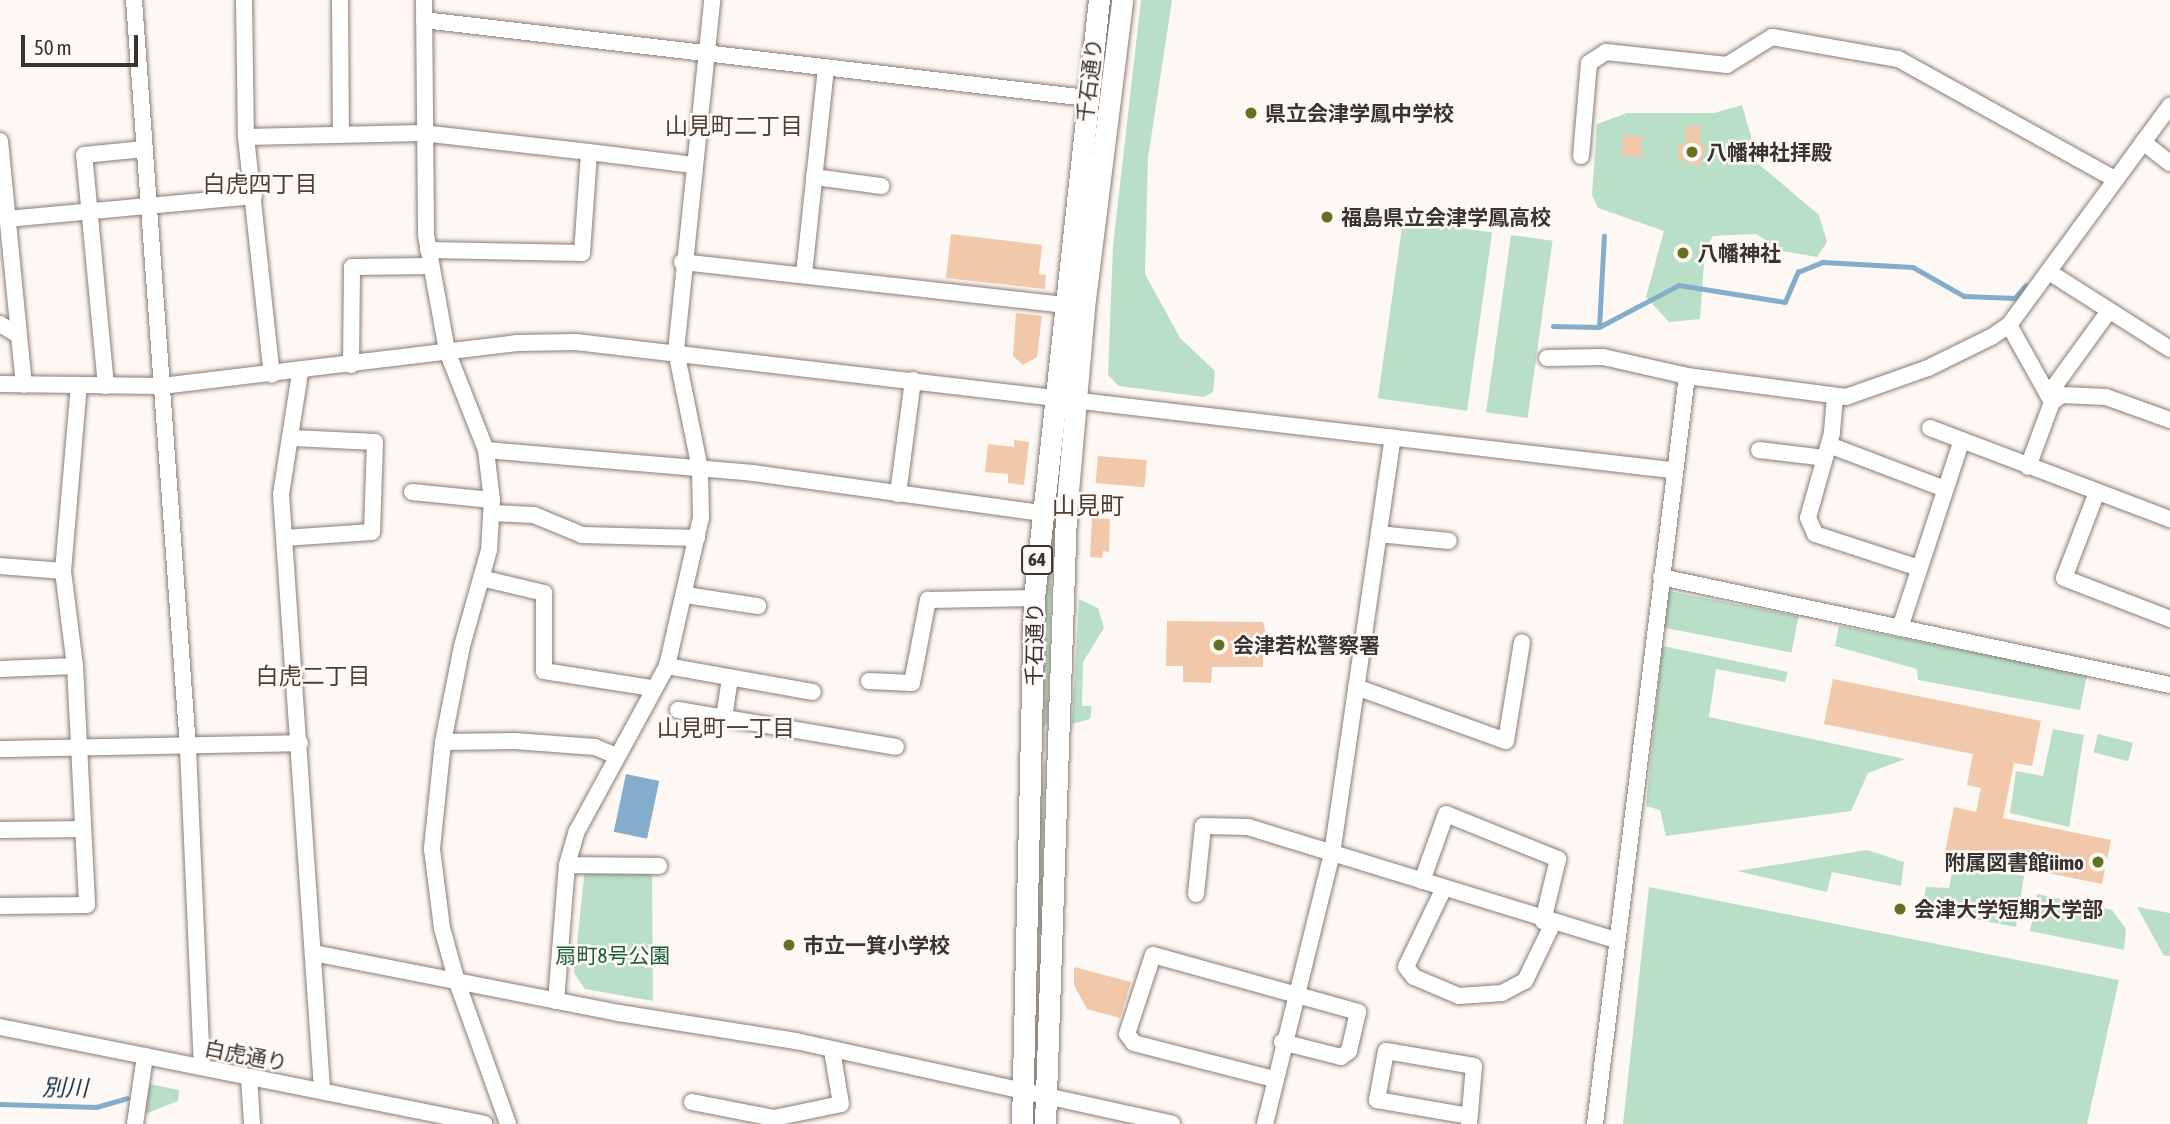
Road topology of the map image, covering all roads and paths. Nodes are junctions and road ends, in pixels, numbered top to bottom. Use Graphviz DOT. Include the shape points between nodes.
graph roads {
  1 [pos="134,0"];
  2 [pos="244,0"];
  3 [pos="340,0"];
  4 [pos="424,0"];
  5 [pos="712,0"];
  6 [pos="1099,0"];
  7 [pos="1122,0"];
  8 [pos="424,20"];
  9 [pos="706,54"];
  10 [pos="826,67"];
  11 [pos="1087,98"];
  12 [pos="2170,106"];
  13 [pos="341,133"];
  14 [pos="422,133"];
  15 [pos="246,137"];
  16 [pos="0,141"];
  17 [pos="2143,142"];
  18 [pos="144,149"];
  19 [pos="589,152"];
  20 [pos="1581,156"];
  21 [pos="2170,163"];
  22 [pos="693,166"];
  23 [pos="814,177"];
  24 [pos="2116,180"];
  25 [pos="2,185"];
  26 [pos="881,186"];
  27 [pos="254,196"];
  28 [pos="148,205"];
  29 [pos="88,211"];
  30 [pos="7,219"];
  31 [pos="429,258"];
  32 [pos="682,262"];
  33 [pos="2049,272"];
  34 [pos="804,274"];
  35 [pos="1063,305"];
  36 [pos="2109,311"];
  37 [pos="0,324"];
  38 [pos="2009,325"];
  39 [pos="16,334"];
  40 [pos="2170,349"];
  41 [pos="447,351"];
  42 [pos="676,351"];
  43 [pos="1547,358"];
  44 [pos="351,365"];
  45 [pos="300,373"];
  46 [pos="272,375"];
  47 [pos="1687,376"];
  48 [pos="913,380"];
  49 [pos="0,384"];
  50 [pos="24,385"];
  51 [pos="79,385"];
  52 [pos="106,386"];
  53 [pos="162,386"];
  54 [pos="1052,397"];
  55 [pos="1835,397"];
  56 [pos="1075,399"];
  57 [pos="2050,399"];
  58 [pos="2170,420"];
  59 [pos="1930,428"];
  60 [pos="1393,437"];
  61 [pos="293,438"];
  62 [pos="1961,442"];
  63 [pos="486,450"];
  64 [pos="1759,450"];
  65 [pos="1827,452"];
  66 [pos="2028,467"];
  67 [pos="700,470"];
  68 [pos="1671,471"];
  69 [pos="1945,489"];
  70 [pos="412,492"];
  71 [pos="2097,492"];
  72 [pos="898,494"];
  73 [pos="492,506"];
  74 [pos="1041,513"];
  75 [pos="2170,519"];
  76 [pos="1379,534"];
  77 [pos="284,538"];
  78 [pos="697,538"];
  79 [pos="1449,541"];
  80 [pos="0,566"];
  81 [pos="1919,568"];
  82 [pos="63,571"];
  83 [pos="1661,577"];
  84 [pos="481,578"];
  85 [pos="687,595"];
  86 [pos="1034,598"];
  87 [pos="758,606"];
  88 [pos="2170,619"];
  89 [pos="1900,628"];
  90 [pos="1522,642"];
  91 [pos="75,666"];
  92 [pos="667,666"];
  93 [pos="0,669"];
  94 [pos="730,678"];
  95 [pos="869,681"];
  96 [pos="2170,685"];
  97 [pos="1356,687"];
  98 [pos="651,688"];
  99 [pos="813,692"];
  100 [pos="678,710"];
  101 [pos="724,718"];
  102 [pos="443,742"];
  103 [pos="300,743"];
  104 [pos="897,747"];
  105 [pos="188,748"];
  106 [pos="0,749"];
  107 [pos="77,750"];
  108 [pos="614,755"];
  109 [pos="83,829"];
  110 [pos="0,830"];
  111 [pos="1332,854"];
  112 [pos="567,865"];
  113 [pos="659,866"];
  114 [pos="1422,880"];
  115 [pos="1443,890"];
  116 [pos="1196,894"];
  117 [pos="0,906"];
  118 [pos="1548,922"];
  119 [pos="1616,940"];
  120 [pos="313,953"];
  121 [pos="457,982"];
  122 [pos="1294,995"];
  123 [pos="556,1001"];
  124 [pos="0,1027"];
  125 [pos="1282,1042"];
  126 [pos="832,1050"];
  127 [pos="145,1056"];
  128 [pos="201,1068"];
  129 [pos="249,1077"];
  130 [pos="1274,1079"];
  131 [pos="322,1090"];
  132 [pos="1023,1093"];
  133 [pos="1046,1098"];
  134 [pos="692,1102"];
  135 [pos="1115,1119"];
  136 [pos="1469,1120"];
  137 [pos="135,1124"];
  138 [pos="253,1124"];
  139 [pos="484,1124"];
  140 [pos="508,1124"];
  141 [pos="1022,1124"];
  142 [pos="1045,1124"];
  143 [pos="1172,1124"];
  144 [pos="1265,1124"];
  145 [pos="1595,1124"];
  1 -- 18 [label="street"];
  2 -- 15 [label="street"];
  3 -- 13 [label="street"];
  4 -- 8 [label="street"];
  5 -- 9 [label="street"];
  6 -- 11 [label="main road, 千石通り / 64"];
  7 -- 56 [label="main road, 千石通り / 64"];
  8 -- 9 [label="street"];
  8 -- 14 [label="street"];
  9 -- 10 [label="street"];
  9 -- 22 [label="street"];
  10 -- 11 [label="street"];
  10 -- 23 [label="street"];
  11 -- 35 [label="main road, 千石通り / 64"];
  12 -- 17 [label="street"];
  13 -- 14 [label="street"];
  13 -- 15 [label="street"];
  14 -- 19 [label="street"];
  14 -- 31 [label="street"];
  15 -- 27 [label="street"];
  16 -- 25 [label="street"];
  17 -- 21 [label="street"];
  17 -- 24 [label="street"];
  18 -- 28 [label="street"];
  18 -- 29 [label="street" via="84,155"];
  19 -- 22 [label="street"];
  19 -- 31 [label="street" via="582,253"];
  20 -- 24 [label="street" via="1588,63 1606,52 1727,65 1772,37 1898,59"];
  22 -- 32 [label="street"];
  23 -- 26 [label="street"];
  23 -- 34 [label="street"];
  24 -- 33 [label="street"];
  25 -- 30 [label="street"];
  27 -- 28 [label="street"];
  27 -- 46 [label="street"];
  28 -- 29 [label="street"];
  28 -- 53 [label="street"];
  29 -- 30 [label="street"];
  29 -- 52 [label="street"];
  30 -- 39 [label="street"];
  31 -- 41 [label="street"];
  31 -- 44 [label="street" via="352,267"];
  32 -- 34 [label="street"];
  32 -- 42 [label="street"];
  33 -- 36 [label="street"];
  33 -- 38 [label="street"];
  34 -- 35 [label="street"];
  35 -- 54 [label="main road, 千石通り / 64"];
  36 -- 40 [label="street"];
  36 -- 57 [label="street"];
  37 -- 39 [label="street"];
  38 -- 55 [label="street" via="1928,368 1874,389"];
  38 -- 57 [label="street"];
  39 -- 50 [label="street"];
  41 -- 42 [label="street" via="576,342"];
  41 -- 44 [label="street"];
  41 -- 63 [label="street"];
  42 -- 48 [label="street"];
  42 -- 67 [label="street"];
  43 -- 47 [label="street" via="1602,357"];
  44 -- 45 [label="street"];
  45 -- 46 [label="street"];
  45 -- 61 [label="street"];
  46 -- 53 [label="street"];
  47 -- 55 [label="street"];
  47 -- 68 [label="street"];
  48 -- 54 [label="street"];
  48 -- 72 [label="street"];
  49 -- 50 [label="street"];
  50 -- 51 [label="street"];
  51 -- 52 [label="street"];
  51 -- 82 [label="street"];
  52 -- 53 [label="street"];
  53 -- 105 [label="street"];
  54 -- 56 [label="street"];
  54 -- 74 [label="main road, 千石通り / 64"];
  55 -- 65 [label="street"];
  56 -- 60 [label="street"];
  56 -- 133 [label="main road, 千石通り / 64" via="1061,598"];
  57 -- 58 [label="street" via="2062,395 2106,397"];
  57 -- 66 [label="street"];
  59 -- 62 [label="street"];
  60 -- 68 [label="street"];
  60 -- 76 [label="street"];
  61 -- 77 [label="street" via="281,485"];
  61 -- 77 [label="street" via="375,442 372,532"];
  62 -- 66 [label="street"];
  62 -- 69 [label="street"];
  63 -- 67 [label="street"];
  63 -- 73 [label="street"];
  64 -- 65 [label="street"];
  65 -- 69 [label="street"];
  65 -- 81 [label="street" via="1808,518 1815,534"];
  66 -- 71 [label="street"];
  67 -- 72 [label="street"];
  67 -- 78 [label="street"];
  68 -- 83 [label="street"];
  69 -- 81 [label="street"];
  70 -- 73 [label="street"];
  71 -- 75 [label="street"];
  71 -- 88 [label="street" via="2064,578"];
  72 -- 74 [label="street"];
  73 -- 78 [label="street" via="534,515 582,535"];
  73 -- 84 [label="street"];
  74 -- 86 [label="main road, 千石通り / 64"];
  76 -- 79 [label="street"];
  76 -- 97 [label="street"];
  77 -- 103 [label="street"];
  78 -- 85 [label="street"];
  80 -- 82 [label="street"];
  81 -- 89 [label="street"];
  82 -- 91 [label="street"];
  83 -- 89 [label="street"];
  83 -- 119 [label="street"];
  84 -- 98 [label="street" via="544,593 544,671"];
  84 -- 102 [label="street"];
  85 -- 87 [label="street"];
  85 -- 92 [label="street"];
  86 -- 95 [label="street" via="928,600 912,682"];
  86 -- 132 [label="main road, 千石通り / 64"];
  89 -- 96 [label="street"];
  90 -- 97 [label="street" via="1506,741"];
  91 -- 93 [label="street"];
  91 -- 107 [label="street"];
  92 -- 94 [label="street"];
  92 -- 98 [label="street"];
  94 -- 99 [label="street"];
  94 -- 101 [label="street"];
  97 -- 111 [label="street"];
  98 -- 108 [label="street"];
  100 -- 101 [label="street"];
  101 -- 104 [label="street"];
  102 -- 108 [label="street" via="595,747"];
  102 -- 121 [label="street" via="432,849 442,928"];
  103 -- 105 [label="street"];
  103 -- 120 [label="street"];
  105 -- 107 [label="street"];
  105 -- 128 [label="street"];
  106 -- 107 [label="street"];
  107 -- 109 [label="street"];
  108 -- 112 [label="street" via="585,811"];
  109 -- 110 [label="street"];
  109 -- 117 [label="street" via="87,905"];
  111 -- 114 [label="street"];
  111 -- 116 [label="street" via="1248,827 1210,823 1200,831"];
  111 -- 122 [label="street"];
  112 -- 113 [label="street"];
  112 -- 123 [label="street"];
  114 -- 115 [label="street"];
  114 -- 118 [label="street" via="1446,814 1558,859"];
  115 -- 118 [label="street"];
  115 -- 118 [label="street" via="1406,967 1414,977 1460,996 1502,993 1525,981"];
  118 -- 119 [label="street"];
  119 -- 145 [label="street"];
  120 -- 121 [label="street"];
  120 -- 131 [label="street"];
  121 -- 123 [label="street"];
  121 -- 140 [label="street"];
  122 -- 125 [label="street"];
  122 -- 125 [label="street" via="1358,1012 1349,1051 1340,1057"];
  122 -- 130 [label="street" via="1153,955 1126,1034 1134,1043"];
  123 -- 126 [label="street"];
  124 -- 127 [label="street, 白虎通り"];
  125 -- 130 [label="street"];
  126 -- 132 [label="street"];
  126 -- 134 [label="street" via="841,1104 774,1118"];
  127 -- 128 [label="street, 白虎通り"];
  127 -- 137 [label="street"];
  128 -- 129 [label="street, 白虎通り"];
  129 -- 131 [label="street, 白虎通り"];
  129 -- 138 [label="street"];
  130 -- 144 [label="street"];
  131 -- 139 [label="street, 白虎通り"];
  132 -- 133 [label="street"];
  132 -- 141 [label="main road, 千石通り / 64"];
  133 -- 135 [label="street"];
  133 -- 142 [label="main road, 千石通り / 64"];
  135 -- 143 [label="street"];
  136 -- 136 [label="street" via="1474,1066 1386,1051 1377,1100"];
}
